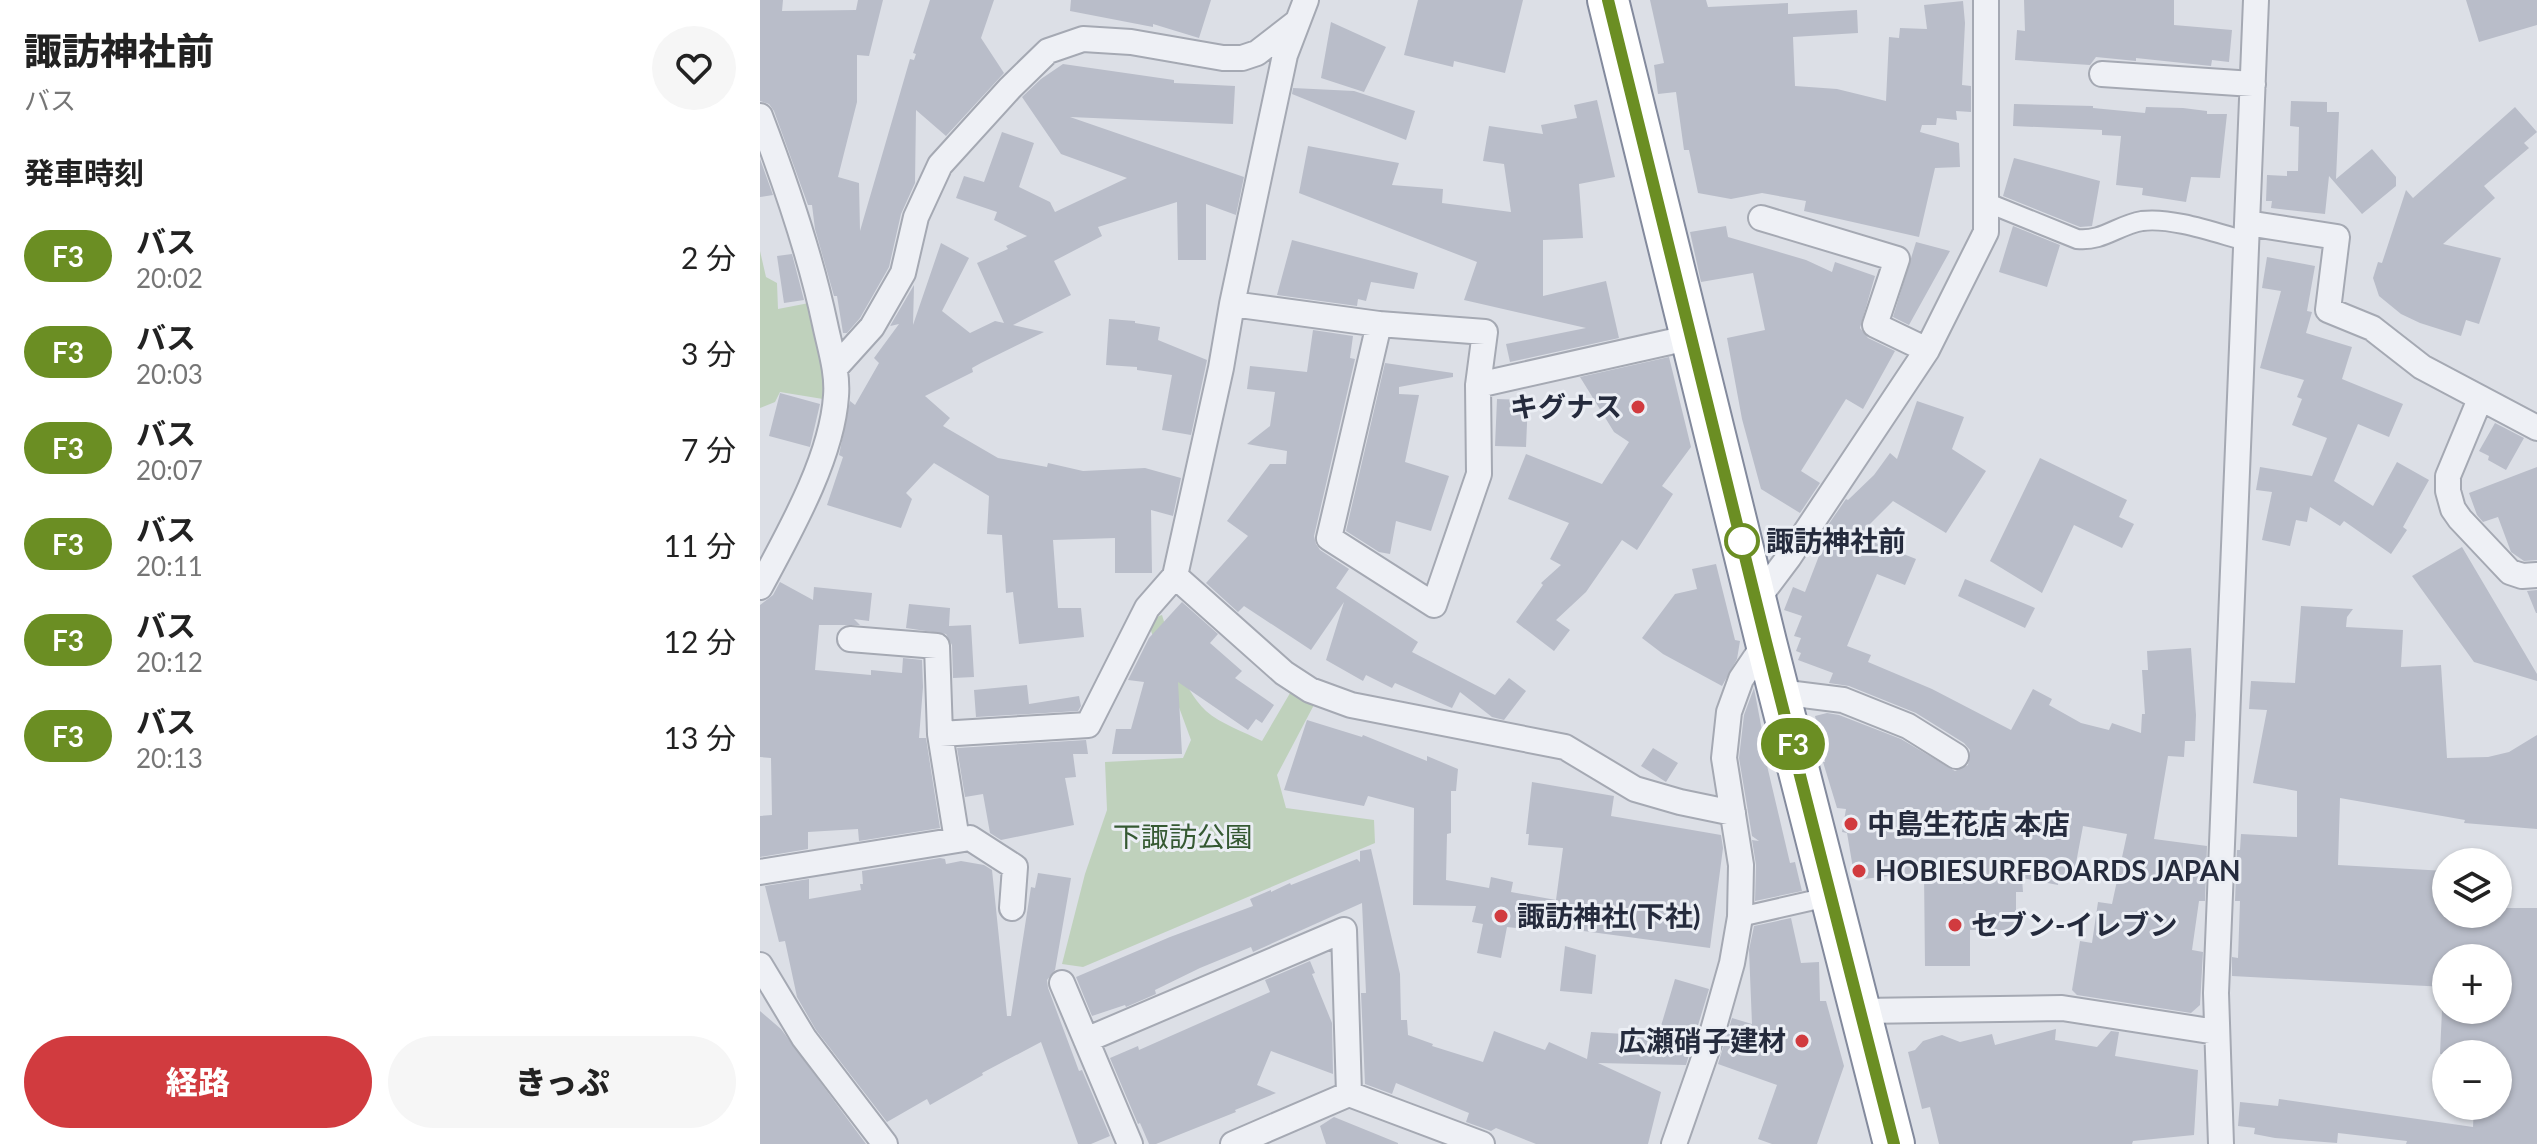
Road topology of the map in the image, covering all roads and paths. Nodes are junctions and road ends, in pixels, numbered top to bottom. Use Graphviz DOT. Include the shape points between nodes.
graph roads {
  1 [pos="1608,0"];
  2 [pos="1986,0"];
  3 [pos="2256,0"];
  4 [pos="1301,11"];
  5 [pos="2102,74"];
  6 [pos="2253,84"];
  7 [pos="760,116"];
  8 [pos="1988,203"];
  9 [pos="1761,218"];
  10 [pos="2247,232"];
  11 [pos="1232,304"];
  12 [pos="1379,324"];
  13 [pos="1692,337"];
  14 [pos="1927,350"];
  15 [pos="835,368"];
  16 [pos="1478,385"];
  17 [pos="2480,399"];
  18 [pos="2537,428"];
  19 [pos="2537,575"];
  20 [pos="1175,576"];
  21 [pos="760,587"];
  22 [pos="1756,601"];
  23 [pos="850,639"];
  24 [pos="1766,642"];
  25 [pos="1779,692"];
  26 [pos="940,734"];
  27 [pos="1956,756"];
  28 [pos="1733,813"];
  29 [pos="957,840"];
  30 [pos="760,872"];
  31 [pos="1832,896"];
  32 [pos="1012,908"];
  33 [pos="1740,917"];
  34 [pos="760,965"];
  35 [pos="1062,983"];
  36 [pos="1861,1011"];
  37 [pos="2216,1032"];
  38 [pos="1086,1040"];
  39 [pos="1349,1094"];
  40 [pos="885,1144"];
  41 [pos="1130,1144"];
  42 [pos="1233,1144"];
  43 [pos="1482,1144"];
  44 [pos="1674,1144"];
  45 [pos="1894,1144"];
  46 [pos="2221,1144"];
  1 -- 13 [label="highway"];
  2 -- 8 [label="street"];
  3 -- 6 [label="street"];
  4 -- 11 [label="street" via="1285,55"];
  4 -- 15 [label="street" via="1257,53 1242,58 1083,39 1048,51 940,165 916,217 903,273 872,327"];
  5 -- 6 [label="street"];
  6 -- 10 [label="street"];
  7 -- 15 [label="street" via="808,256"];
  8 -- 10 [label="street" via="2091,241 2140,221"];
  8 -- 14 [label="street" via="1986,232"];
  9 -- 14 [label="street" via="1897,259 1875,325"];
  10 -- 17 [label="street" via="2337,237 2328,310 2372,328 2422,367"];
  10 -- 37 [label="street"];
  11 -- 12 [label="street"];
  11 -- 20 [label="street"];
  12 -- 16 [label="street" via="1485,332"];
  12 -- 16 [label="street" via="1329,538 1434,605 1479,474"];
  13 -- 16 [label="street"];
  13 -- 22 [label="highway"];
  14 -- 22 [label="street"];
  15 -- 21 [label="street" via="832,418 814,478"];
  17 -- 18 [label="street"];
  17 -- 19 [label="street" via="2448,476 2453,509 2510,572"];
  20 -- 26 [label="street" via="1147,608 1088,725"];
  20 -- 28 [label="street" via="1310,690 1351,705 1565,747 1635,789"];
  22 -- 24 [label="highway"];
  23 -- 26 [label="street" via="937,646"];
  24 -- 25 [label="highway"];
  24 -- 28 [label="street" via="1741,679 1729,712 1724,758"];
  25 -- 27 [label="street" via="1843,700 1908,726"];
  25 -- 31 [label="highway"];
  26 -- 29 [label="street"];
  28 -- 33 [label="street" via="1741,865"];
  29 -- 30 [label="street"];
  29 -- 32 [label="street" via="970,838 1015,867"];
  31 -- 33 [label="street"];
  31 -- 36 [label="highway"];
  33 -- 44 [label="street" via="1710,1041"];
  34 -- 40 [label="street" via="804,1038"];
  35 -- 38 [label="street"];
  36 -- 37 [label="street" via="2062,1008"];
  36 -- 45 [label="highway"];
  37 -- 46 [label="street"];
  38 -- 39 [label="street" via="1344,930"];
  38 -- 41 [label="street"];
  39 -- 42 [label="street"];
  39 -- 43 [label="street"];
}
